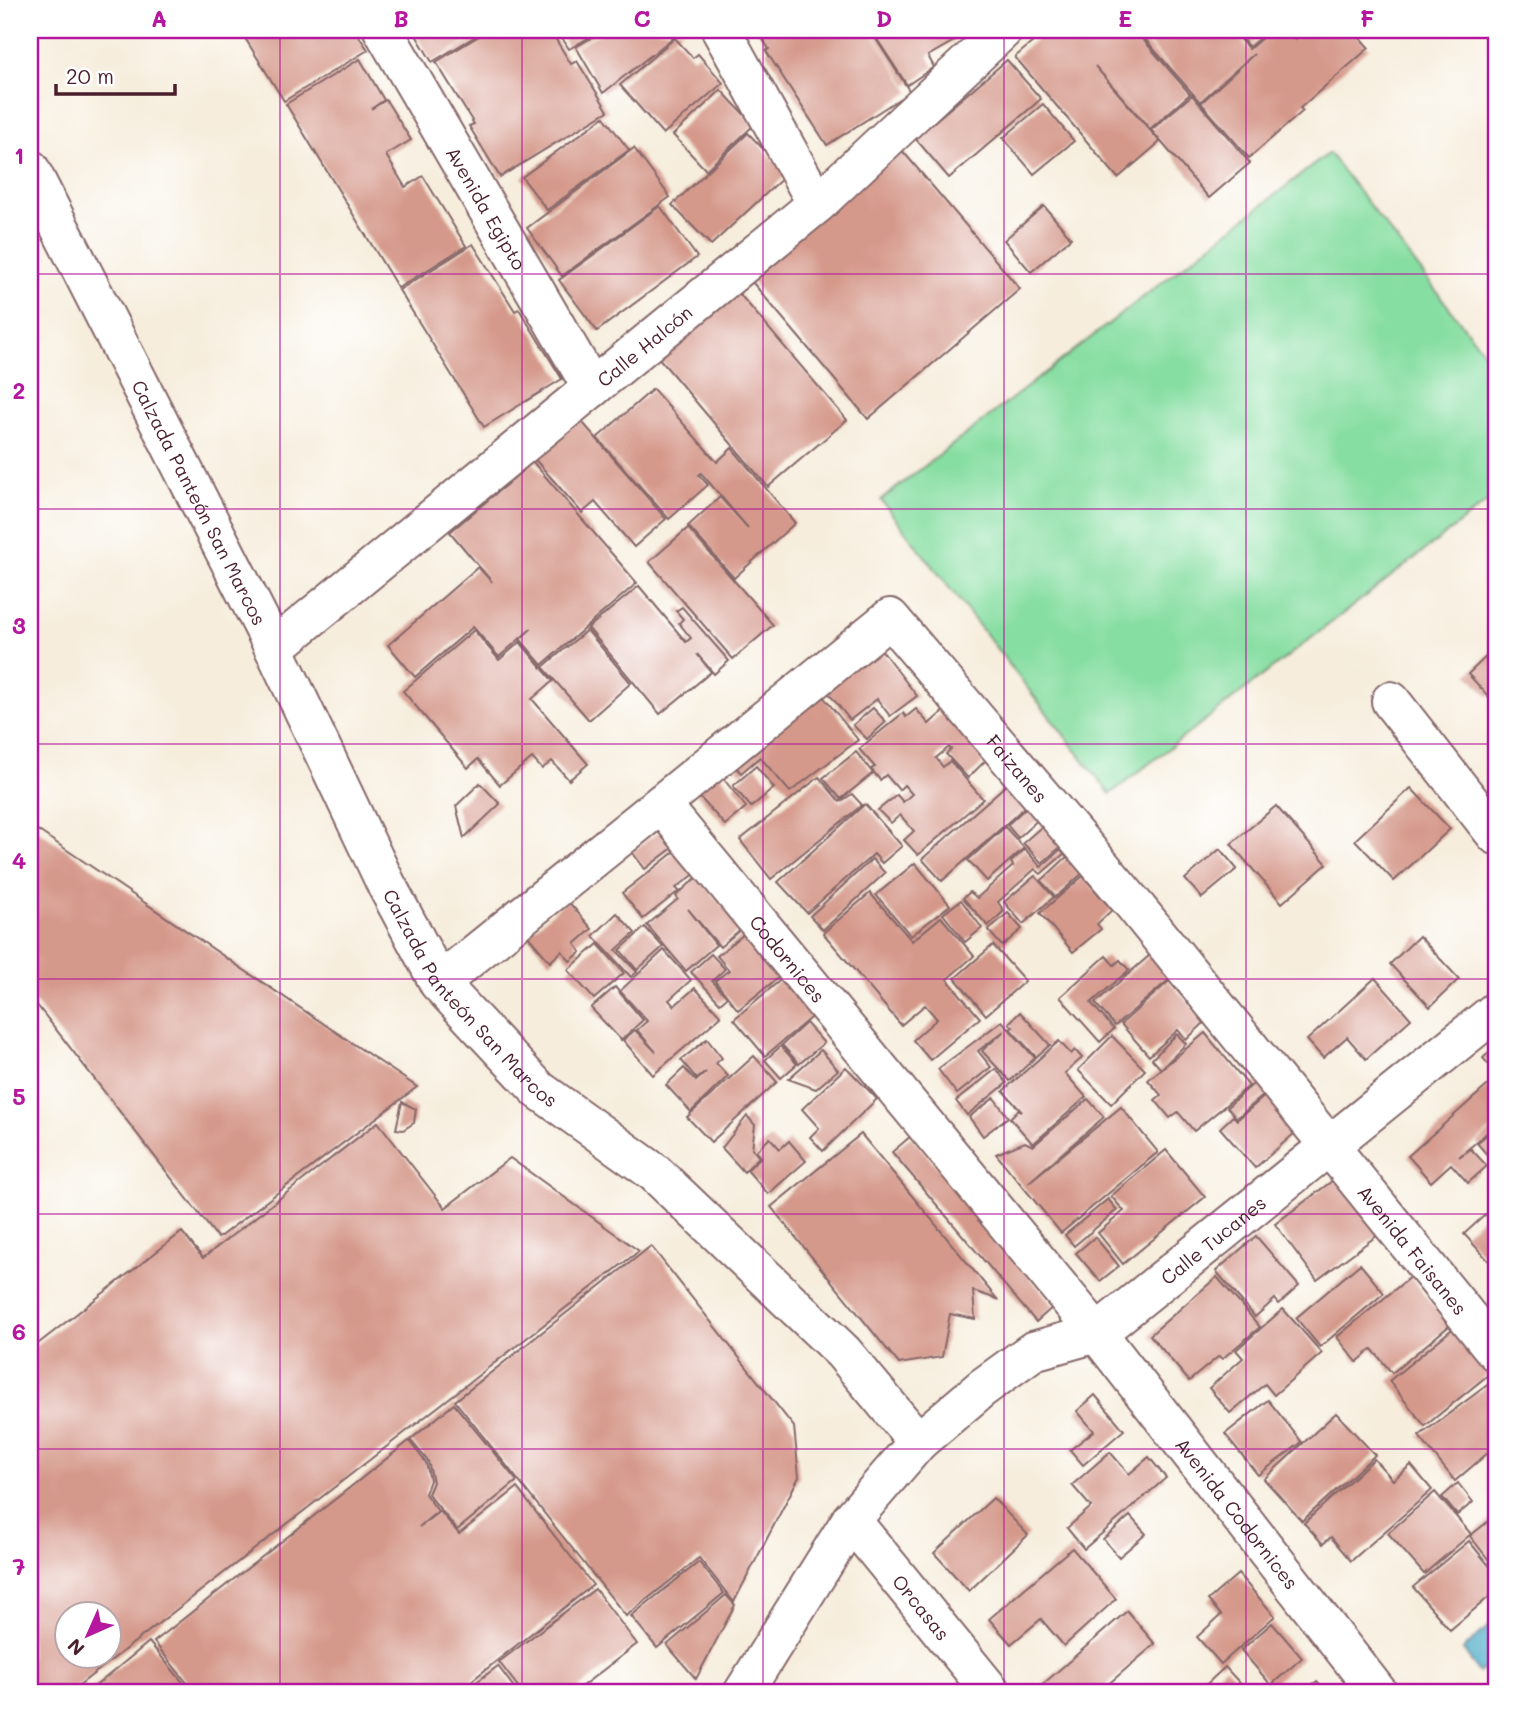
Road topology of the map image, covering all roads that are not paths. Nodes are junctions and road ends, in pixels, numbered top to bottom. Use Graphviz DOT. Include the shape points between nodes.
graph roads {
  1 [pos="383,30"];
  2 [pos="720,30"];
  3 [pos="1003,30"];
  4 [pos="30,169"];
  5 [pos="817,204"];
  6 [pos="592,388"];
  7 [pos="274,648"];
  8 [pos="1391,701"];
  9 [pos="661,804"];
  10 [pos="1496,835"];
  11 [pos="439,983"];
  12 [pos="1496,1011"];
  13 [pos="1330,1146"];
  14 [pos="1097,1333"];
  15 [pos="1496,1352"];
  16 [pos="918,1442"];
  17 [pos="851,1520"];
  18 [pos="743,1693"];
  19 [pos="992,1693"];
  20 [pos="1378,1693"];
  1 -- 6 [label="street, Avenida Egipto"];
  2 -- 5 [label="street"];
  3 -- 5 [label="street, Calle Halcón"];
  4 -- 7 [label="street, Calzada Panteón San Marcos"];
  5 -- 6 [label="street, Calle Halcón"];
  6 -- 7 [label="street, Calle Halcón"];
  7 -- 11 [label="street, Calzada Panteón San Marcos" via="386,884"];
  8 -- 10 [label="street"];
  9 -- 11 [label="street"];
  9 -- 13 [label="street, Faizanes" via="890,618 1135,906"];
  9 -- 14 [label="street, Codornices"];
  11 -- 16 [label="street, Calzada Panteón San Marcos" via="539,1090 655,1173 843,1352"];
  12 -- 13 [label="street, Calle Tucanes"];
  13 -- 14 [label="street, Calle Tucanes"];
  13 -- 15 [label="street, Avenida Faisanes"];
  14 -- 16 [label="street, Calle Tucanes" via="1033,1351"];
  14 -- 20 [label="street, Avenida Codornices"];
  16 -- 17 [label="street"];
  17 -- 18 [label="street"];
  17 -- 19 [label="street, Orcasas"];
}
